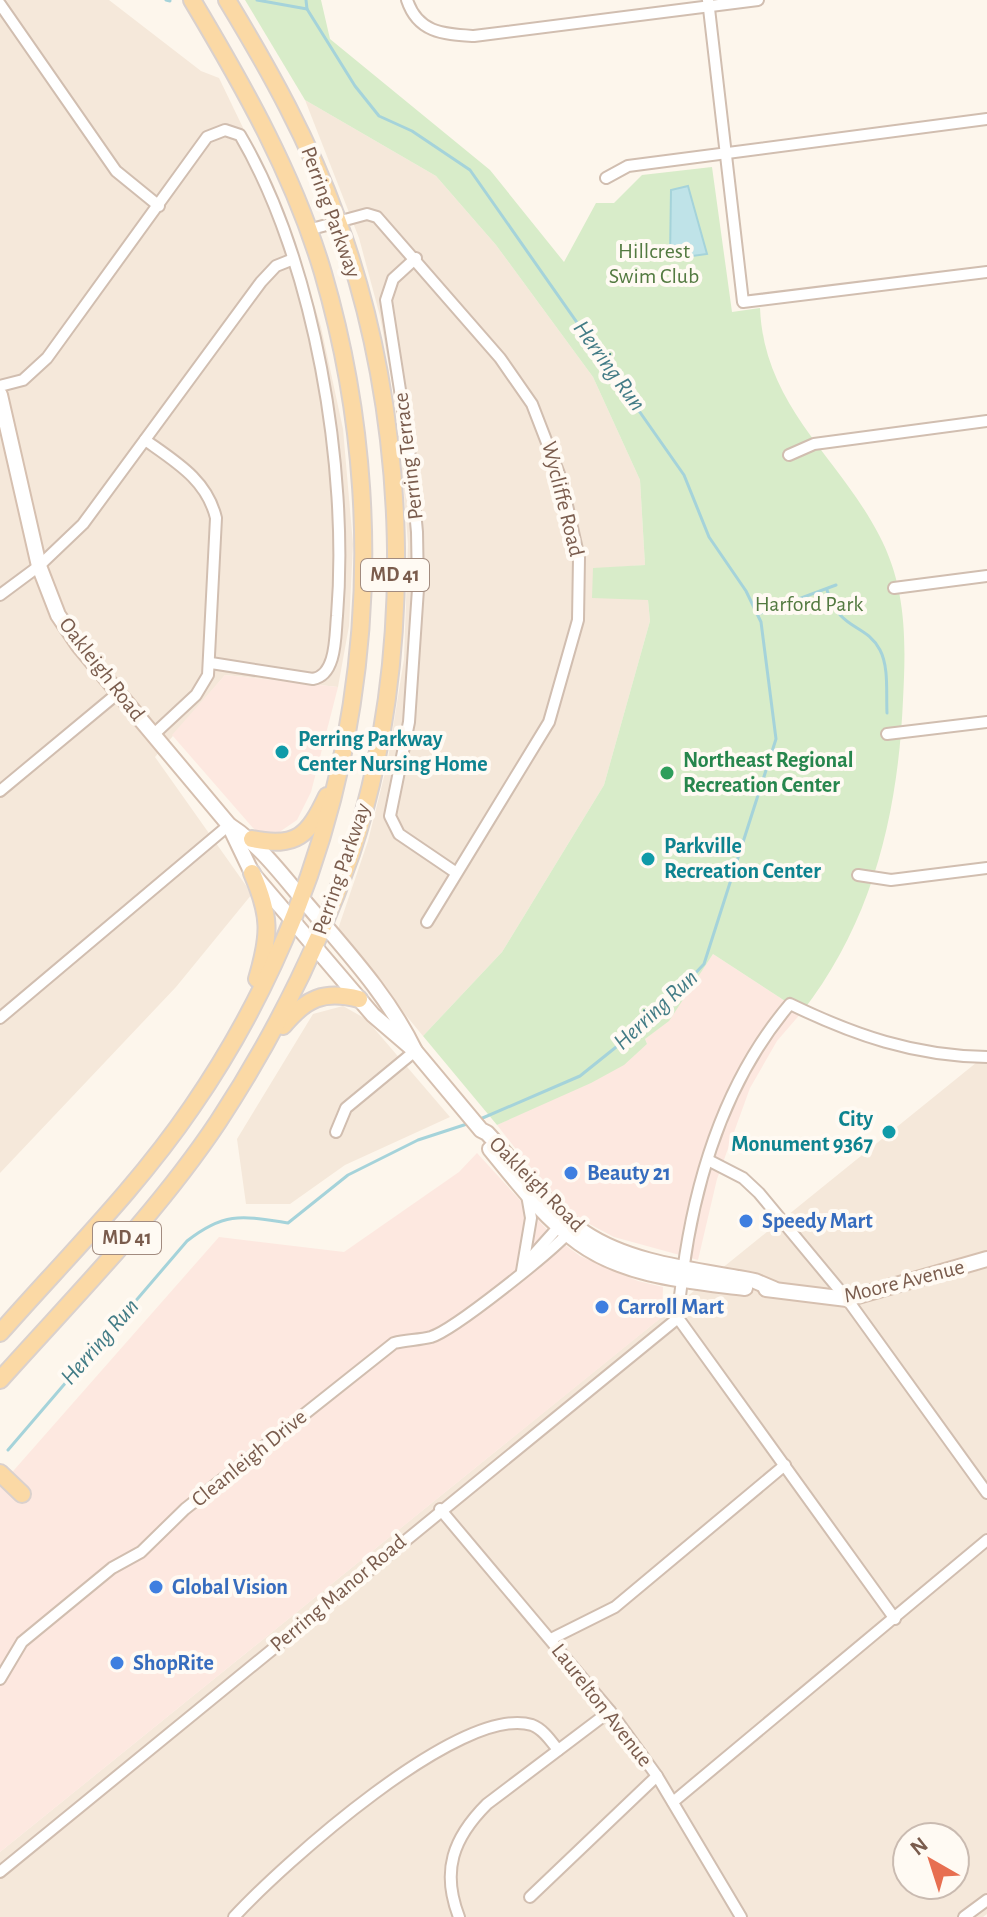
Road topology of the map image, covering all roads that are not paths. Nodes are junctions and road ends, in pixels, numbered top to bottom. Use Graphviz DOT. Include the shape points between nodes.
graph roads {
  1 [pos="192,0"];
  2 [pos="227,0"];
  3 [pos="407,0"];
  4 [pos="758,0"];
  5 [pos="708,3"];
  6 [pos="0,4"];
  7 [pos="987,119"];
  8 [pos="725,151"];
  9 [pos="606,178"];
  10 [pos="159,206"];
  11 [pos="339,223"];
  12 [pos="308,230"];
  13 [pos="416,258"];
  14 [pos="291,260"];
  15 [pos="987,272"];
  16 [pos="0,386"];
  17 [pos="0,395"];
  18 [pos="987,421"];
  19 [pos="145,440"];
  20 [pos="789,455"];
  21 [pos="39,566"];
  22 [pos="987,576"];
  23 [pos="894,588"];
  24 [pos="0,595"];
  25 [pos="211,663"];
  26 [pos="118,693"];
  27 [pos="987,722"];
  28 [pos="887,734"];
  29 [pos="153,735"];
  30 [pos="343,762"];
  31 [pos="0,791"];
  32 [pos="229,825"];
  33 [pos="252,839"];
  34 [pos="987,868"];
  35 [pos="455,872"];
  36 [pos="252,873"];
  37 [pos="858,875"];
  38 [pos="301,899"];
  39 [pos="293,921"];
  40 [pos="427,922"];
  41 [pos="324,925"];
  42 [pos="315,947"];
  43 [pos="359,999"];
  44 [pos="0,1018"];
  45 [pos="243,1025"];
  46 [pos="415,1051"];
  47 [pos="987,1057"];
  48 [pos="241,1087"];
  49 [pos="481,1130"];
  50 [pos="336,1132"];
  51 [pos="708,1160"];
  52 [pos="527,1195"];
  53 [pos="567,1226"];
  54 [pos="987,1259"];
  55 [pos="522,1271"];
  56 [pos="683,1273"];
  57 [pos="847,1299"];
  58 [pos="678,1318"];
  59 [pos="0,1333"];
  60 [pos="0,1380"];
  61 [pos="785,1465"];
  62 [pos="0,1473"];
  63 [pos="987,1493"];
  64 [pos="22,1494"];
  65 [pos="440,1509"];
  66 [pos="987,1540"];
  67 [pos="895,1619"];
  68 [pos="551,1639"];
  69 [pos="0,1679"];
  70 [pos="610,1711"];
  71 [pos="558,1750"];
  72 [pos="657,1776"];
  73 [pos="673,1802"];
  74 [pos="0,1872"];
  75 [pos="530,1897"];
  76 [pos="987,1900"];
  77 [pos="234,1917"];
  78 [pos="459,1917"];
  79 [pos="741,1917"];
  80 [pos="964,1917"];
  1 -- 12 [label="main road, Perring Parkway / MD 41" via="260,118"];
  2 -- 11 [label="main road, Perring Parkway / MD 41" via="288,105"];
  3 -- 5 [label="street" via="422,26 441,34 474,36"];
  4 -- 5 [label="street"];
  5 -- 8 [label="street"];
  6 -- 10 [label="street" via="116,171"];
  7 -- 8 [label="street"];
  8 -- 9 [label="street" via="628,166"];
  8 -- 15 [label="street" via="743,302"];
  10 -- 14 [label="street" via="207,137 217,131 236,133 248,150"];
  10 -- 16 [label="street" via="39,368 23,380"];
  11 -- 12 [label="street, Wycliffe Road"];
  11 -- 13 [label="street, Wycliffe Road" via="367,214 377,217"];
  11 -- 41 [label="main road, Perring Parkway / MD 41" via="386,413 395,587 373,770 352,851"];
  12 -- 30 [label="main road, Perring Parkway / MD 41" via="346,367 363,499 361,638"];
  13 -- 35 [label="street, Perring Terrace" via="393,279 386,300 409,448 418,589 409,722 390,816 399,834"];
  13 -- 35 [label="street, Wycliffe Road" via="532,404 561,479 579,558 578,620 549,722"];
  14 -- 19 [label="street" via="276,266 261,282"];
  14 -- 25 [label="street" via="313,336 331,433 341,564 335,642 328,671 318,678"];
  17 -- 21 [label="street, Oakleigh Road"];
  18 -- 20 [label="street" via="814,444"];
  19 -- 21 [label="street" via="83,524"];
  19 -- 25 [label="street" via="200,482 212,501 216,518"];
  21 -- 24 [label="street"];
  21 -- 26 [label="street, Oakleigh Road" via="65,626"];
  22 -- 23 [label="street"];
  25 -- 29 [label="street" via="196,695"];
  26 -- 29 [label="street, Oakleigh Road"];
  26 -- 31 [label="street"];
  27 -- 28 [label="street"];
  29 -- 32 [label="street, Oakleigh Road"];
  30 -- 33 [label="main road" via="317,817 302,835 281,844"];
  30 -- 38 [label="main road, Perring Parkway / MD 41" via="324,838"];
  32 -- 33 [label="street, Oakleigh Road"];
  32 -- 36 [label="street, Oakleigh Road"];
  32 -- 44 [label="street"];
  33 -- 38 [label="street, Oakleigh Road"];
  34 -- 37 [label="street" via="891,880"];
  35 -- 40 [label="street, Wycliffe Road"];
  36 -- 39 [label="street, Oakleigh Road"];
  36 -- 45 [label="main road" via="269,930"];
  38 -- 39 [label="main road, Perring Parkway / MD 41"];
  38 -- 41 [label="street, Oakleigh Road"];
  39 -- 42 [label="street, Oakleigh Road"];
  39 -- 45 [label="main road, Perring Parkway / MD 41"];
  41 -- 42 [label="main road, Perring Parkway / MD 41"];
  41 -- 46 [label="street, Oakleigh Road" via="385,1000"];
  42 -- 43 [label="street, Oakleigh Road"];
  42 -- 48 [label="main road, Perring Parkway / MD 41"];
  43 -- 46 [label="street, Oakleigh Road"];
  43 -- 48 [label="main road" via="330,994 309,1000"];
  45 -- 59 [label="main road, Perring Parkway / MD 41" via="163,1146"];
  46 -- 49 [label="street, Oakleigh Road"];
  46 -- 50 [label="street" via="346,1108"];
  47 -- 51 [label="street" via="906,1050 844,1030 790,1004 739,1082"];
  48 -- 60 [label="main road, Perring Parkway / MD 41" via="161,1199"];
  49 -- 52 [label="street, Oakleigh Road" via="481,1137"];
  49 -- 53 [label="street, Oakleigh Road"];
  51 -- 56 [label="street" via="693,1209"];
  51 -- 57 [label="street" via="759,1193"];
  52 -- 53 [label="street, Oakleigh Road"];
  52 -- 55 [label="street" via="531,1218"];
  53 -- 55 [label="street, Cleanleigh Drive"];
  53 -- 56 [label="street, Oakleigh Road"];
  54 -- 57 [label="street, Moore Avenue"];
  55 -- 69 [label="street, Cleanleigh Drive" via="446,1330 394,1343 185,1509 141,1552 112,1568 22,1642"];
  56 -- 57 [label="street, Moore Avenue"];
  56 -- 58 [label="street"];
  57 -- 63 [label="street"];
  58 -- 61 [label="street"];
  58 -- 65 [label="street, Perring Manor Road"];
  61 -- 67 [label="street"];
  61 -- 68 [label="street" via="615,1607"];
  62 -- 64 [label="main road"];
  65 -- 68 [label="street, Laurelton Avenue"];
  65 -- 74 [label="street, Perring Manor Road"];
  66 -- 67 [label="street"];
  67 -- 73 [label="street"];
  68 -- 70 [label="street, Laurelton Avenue"];
  70 -- 71 [label="street"];
  70 -- 72 [label="street, Laurelton Avenue"];
  71 -- 77 [label="street" via="537,1727 514,1723 433,1752 387,1783"];
  71 -- 78 [label="street" via="487,1804 461,1833 450,1864 452,1900"];
  72 -- 73 [label="street, Laurelton Avenue"];
  72 -- 75 [label="street"];
  73 -- 79 [label="street, Laurelton Avenue"];
  76 -- 80 [label="street"];
}
